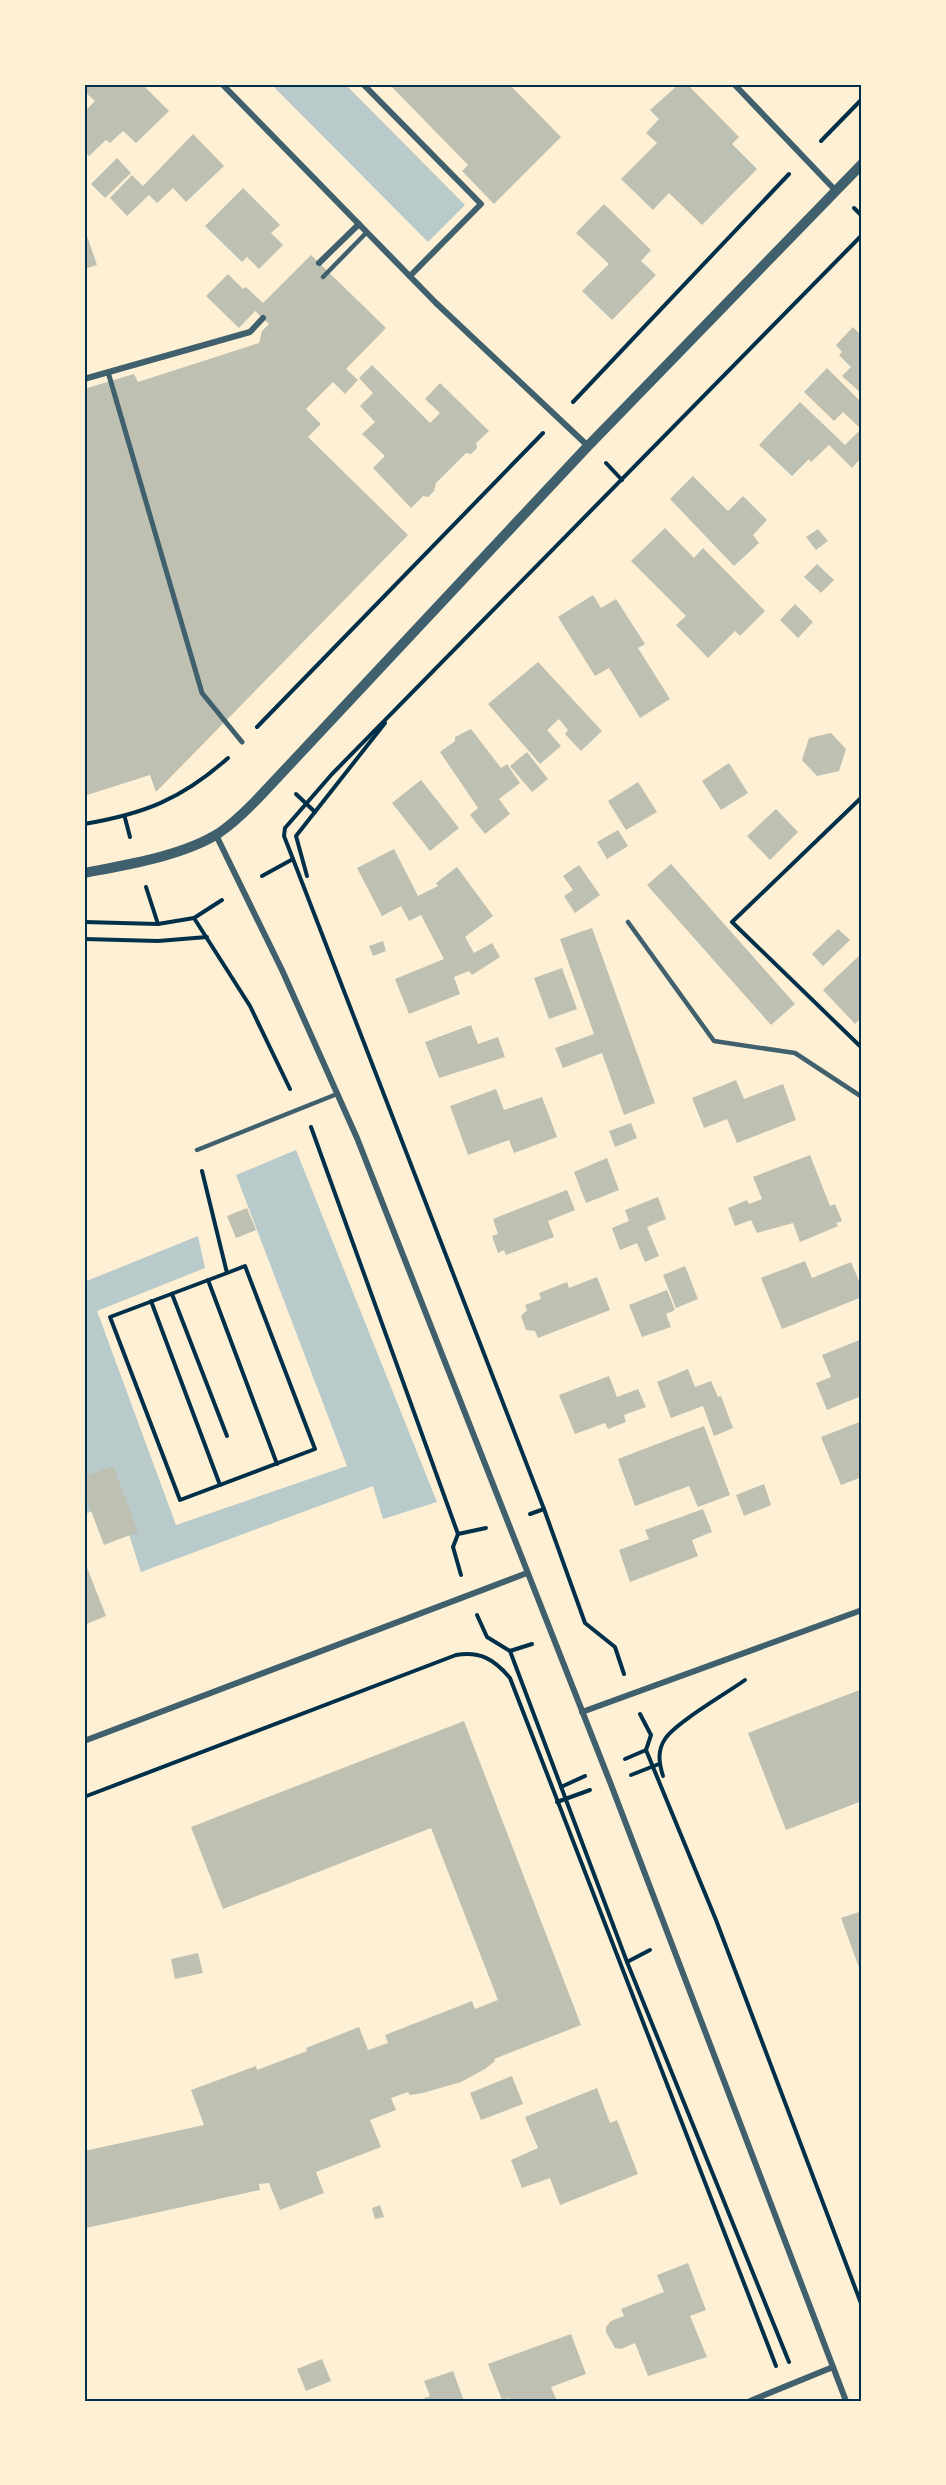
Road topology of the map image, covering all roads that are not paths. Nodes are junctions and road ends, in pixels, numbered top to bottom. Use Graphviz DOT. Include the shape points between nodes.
graph roads {
  1 [pos="222,84"];
  2 [pos="363,84"];
  3 [pos="734,84"];
  4 [pos="862,164"];
  5 [pos="836,191"];
  6 [pos="359,224"];
  7 [pos="367,232"];
  8 [pos="319,263"];
  9 [pos="410,276"];
  10 [pos="322,277"];
  11 [pos="263,318"];
  12 [pos="108,372"];
  13 [pos="84,379"];
  14 [pos="588,446"];
  15 [pos="242,742"];
  16 [pos="216,835"];
  17 [pos="84,873"];
  18 [pos="628,922"];
  19 [pos="337,1094"];
  20 [pos="862,1097"];
  21 [pos="197,1150"];
  22 [pos="527,1573"];
  23 [pos="862,1610"];
  24 [pos="582,1712"];
  25 [pos="84,1741"];
  26 [pos="833,2367"];
  27 [pos="750,2401"];
  28 [pos="846,2401"];
  1 -- 6 [label="street"];
  2 -- 9 [label="street" via="481,204"];
  3 -- 5 [label="street"];
  4 -- 5 [label="street"];
  5 -- 14 [label="street"];
  6 -- 7 [label="street"];
  6 -- 8 [label="street"];
  7 -- 9 [label="street"];
  7 -- 10 [label="lane"];
  9 -- 14 [label="street"];
  11 -- 12 [label="street" via="250,332"];
  12 -- 13 [label="street"];
  12 -- 15 [label="street" via="202,693"];
  14 -- 16 [label="street" via="264,792"];
  16 -- 17 [label="street" via="182,849"];
  16 -- 19 [label="street"];
  18 -- 20 [label="lane" via="714,1041 795,1053"];
  19 -- 21 [label="lane"];
  19 -- 22 [label="street"];
  22 -- 24 [label="street"];
  22 -- 25 [label="street"];
  23 -- 24 [label="street"];
  24 -- 26 [label="street"];
  26 -- 27 [label="street"];
  26 -- 28 [label="street"];
}
